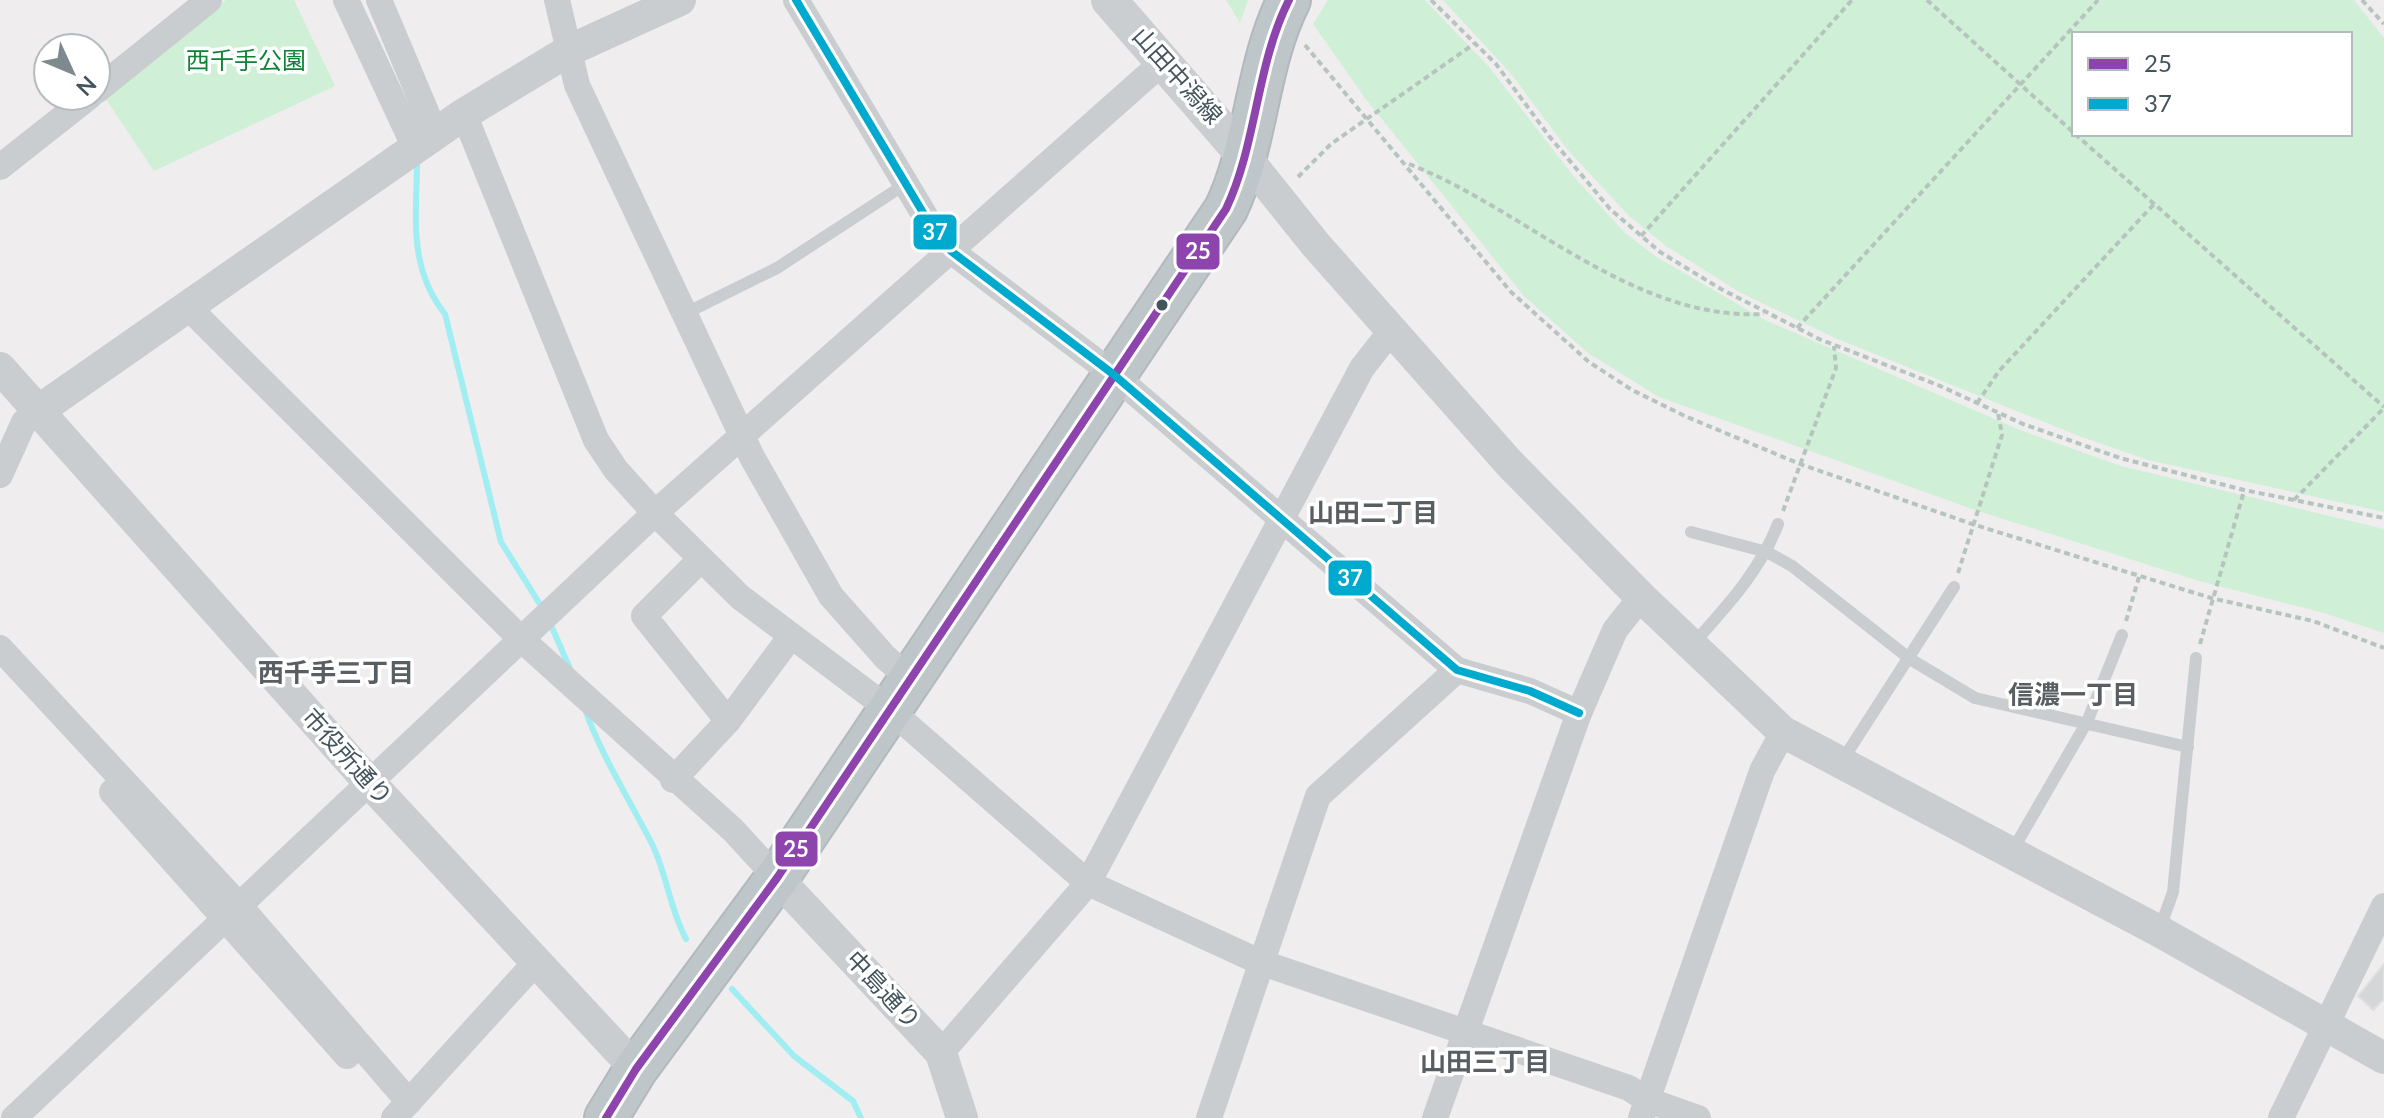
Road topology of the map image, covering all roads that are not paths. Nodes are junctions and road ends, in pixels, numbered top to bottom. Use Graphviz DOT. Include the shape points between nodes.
graph roads {
  1 [pos="346,0"];
  2 [pos="379,0"];
  3 [pos="557,0"];
  4 [pos="680,0"];
  5 [pos="796,0"];
  6 [pos="1109,0"];
  7 [pos="204,1"];
  8 [pos="1288,12"];
  9 [pos="570,50"];
  10 [pos="1164,61"];
  11 [pos="112,78"];
  12 [pos="70,112"];
  13 [pos="464,114"];
  14 [pos="425,142"];
  15 [pos="1243,154"];
  16 [pos="0,167"];
  17 [pos="907,183"];
  18 [pos="951,251"];
  19 [pos="187,306"];
  20 [pos="686,313"];
  21 [pos="1391,331"];
  22 [pos="0,368"];
  23 [pos="1113,374"];
  24 [pos="31,416"];
  25 [pos="743,433"];
  26 [pos="0,437"];
  27 [pos="0,475"];
  28 [pos="655,513"];
  29 [pos="1284,519"];
  30 [pos="1778,524"];
  31 [pos="1691,532"];
  32 [pos="1767,552"];
  33 [pos="700,560"];
  34 [pos="1954,587"];
  35 [pos="1641,597"];
  36 [pos="2122,635"];
  37 [pos="791,636"];
  38 [pos="521,639"];
  39 [pos="1693,644"];
  40 [pos="0,648"];
  41 [pos="2196,658"];
  42 [pos="1910,659"];
  43 [pos="1457,670"];
  44 [pos="0,675"];
  45 [pos="900,694"];
  46 [pos="1579,713"];
  47 [pos="728,721"];
  48 [pos="2087,722"];
  49 [pos="1783,732"];
  50 [pos="2188,747"];
  51 [pos="1842,761"];
  52 [pos="673,780"];
  53 [pos="369,782"];
  54 [pos="2010,854"];
  55 [pos="777,878"];
  56 [pos="1088,883"];
  57 [pos="2384,906"];
  58 [pos="231,911"];
  59 [pos="2159,931"];
  60 [pos="536,962"];
  61 [pos="1260,962"];
  62 [pos="2327,1027"];
  63 [pos="1465,1031"];
  64 [pos="941,1053"];
  65 [pos="2384,1058"];
  66 [pos="636,1069"];
  67 [pos="1644,1109"];
  68 [pos="16,1111"];
  69 [pos="401,1113"];
  70 [pos="606,1118"];
  71 [pos="962,1118"];
  72 [pos="1209,1118"];
  73 [pos="1435,1118"];
  74 [pos="1698,1118"];
  75 [pos="2281,1118"];
  1 -- 14 [label="street"];
  2 -- 14 [label="street"];
  3 -- 9 [label="street"];
  4 -- 9 [label="street"];
  5 -- 17 [label="street"];
  6 -- 10 [label="main road, 山田中潟線"];
  7 -- 11 [label="street"];
  8 -- 15 [label="highway"];
  9 -- 13 [label="street"];
  9 -- 20 [label="street" via="577,85"];
  10 -- 15 [label="main road, 山田中潟線"];
  10 -- 18 [label="street"];
  12 -- 16 [label="street"];
  13 -- 14 [label="street"];
  13 -- 28 [label="street" via="596,440"];
  14 -- 19 [label="street"];
  15 -- 21 [label="street"];
  15 -- 23 [label="highway" via="1238,184 1226,209"];
  17 -- 18 [label="street"];
  17 -- 20 [label="lane" via="777,268"];
  18 -- 23 [label="street"];
  18 -- 25 [label="street"];
  19 -- 24 [label="street"];
  19 -- 38 [label="street"];
  20 -- 25 [label="street"];
  21 -- 29 [label="street" via="1362,368"];
  21 -- 35 [label="street" via="1510,464"];
  22 -- 24 [label="street, 市役所通り"];
  23 -- 29 [label="street"];
  23 -- 45 [label="highway"];
  24 -- 26 [label="street"];
  24 -- 27 [label="street"];
  24 -- 53 [label="street, 市役所通り"];
  25 -- 28 [label="street"];
  25 -- 45 [label="street" via="797,540 831,596 885,657"];
  28 -- 33 [label="street"];
  28 -- 38 [label="street"];
  29 -- 43 [label="street"];
  29 -- 56 [label="street"];
  30 -- 32 [label="lane"];
  31 -- 32 [label="lane"];
  32 -- 39 [label="lane"];
  32 -- 42 [label="lane"];
  33 -- 37 [label="street"];
  33 -- 47 [label="street" via="644,616"];
  34 -- 42 [label="lane"];
  35 -- 39 [label="street"];
  35 -- 46 [label="street" via="1615,630"];
  36 -- 48 [label="lane"];
  37 -- 45 [label="street"];
  37 -- 47 [label="street"];
  38 -- 52 [label="street"];
  38 -- 53 [label="street"];
  39 -- 49 [label="street"];
  40 -- 58 [label="street"];
  41 -- 50 [label="lane"];
  42 -- 48 [label="lane" via="1975,698 2070,723"];
  42 -- 51 [label="lane"];
  43 -- 46 [label="street" via="1530,691"];
  43 -- 61 [label="street" via="1318,796"];
  44 -- 58 [label="street"];
  45 -- 55 [label="highway"];
  45 -- 56 [label="street"];
  46 -- 63 [label="street"];
  47 -- 52 [label="street"];
  48 -- 50 [label="lane"];
  48 -- 54 [label="lane"];
  49 -- 51 [label="street"];
  49 -- 67 [label="street" via="1762,771"];
  50 -- 59 [label="lane" via="2173,892"];
  51 -- 54 [label="street"];
  52 -- 55 [label="street" via="733,830"];
  53 -- 58 [label="street"];
  53 -- 60 [label="street, 市役所通り"];
  54 -- 59 [label="street"];
  55 -- 64 [label="street, 中島通り"];
  55 -- 66 [label="highway"];
  56 -- 61 [label="street"];
  56 -- 64 [label="street"];
  57 -- 62 [label="street"];
  58 -- 68 [label="street"];
  58 -- 69 [label="street"];
  59 -- 62 [label="street"];
  60 -- 66 [label="street, 市役所通り"];
  60 -- 69 [label="street"];
  61 -- 63 [label="street"];
  61 -- 72 [label="street"];
  62 -- 65 [label="street"];
  62 -- 75 [label="street"];
  63 -- 67 [label="street" via="1629,1088"];
  63 -- 73 [label="street"];
  64 -- 71 [label="street, 中島通り"];
  66 -- 70 [label="highway"];
  67 -- 74 [label="street"];
}
